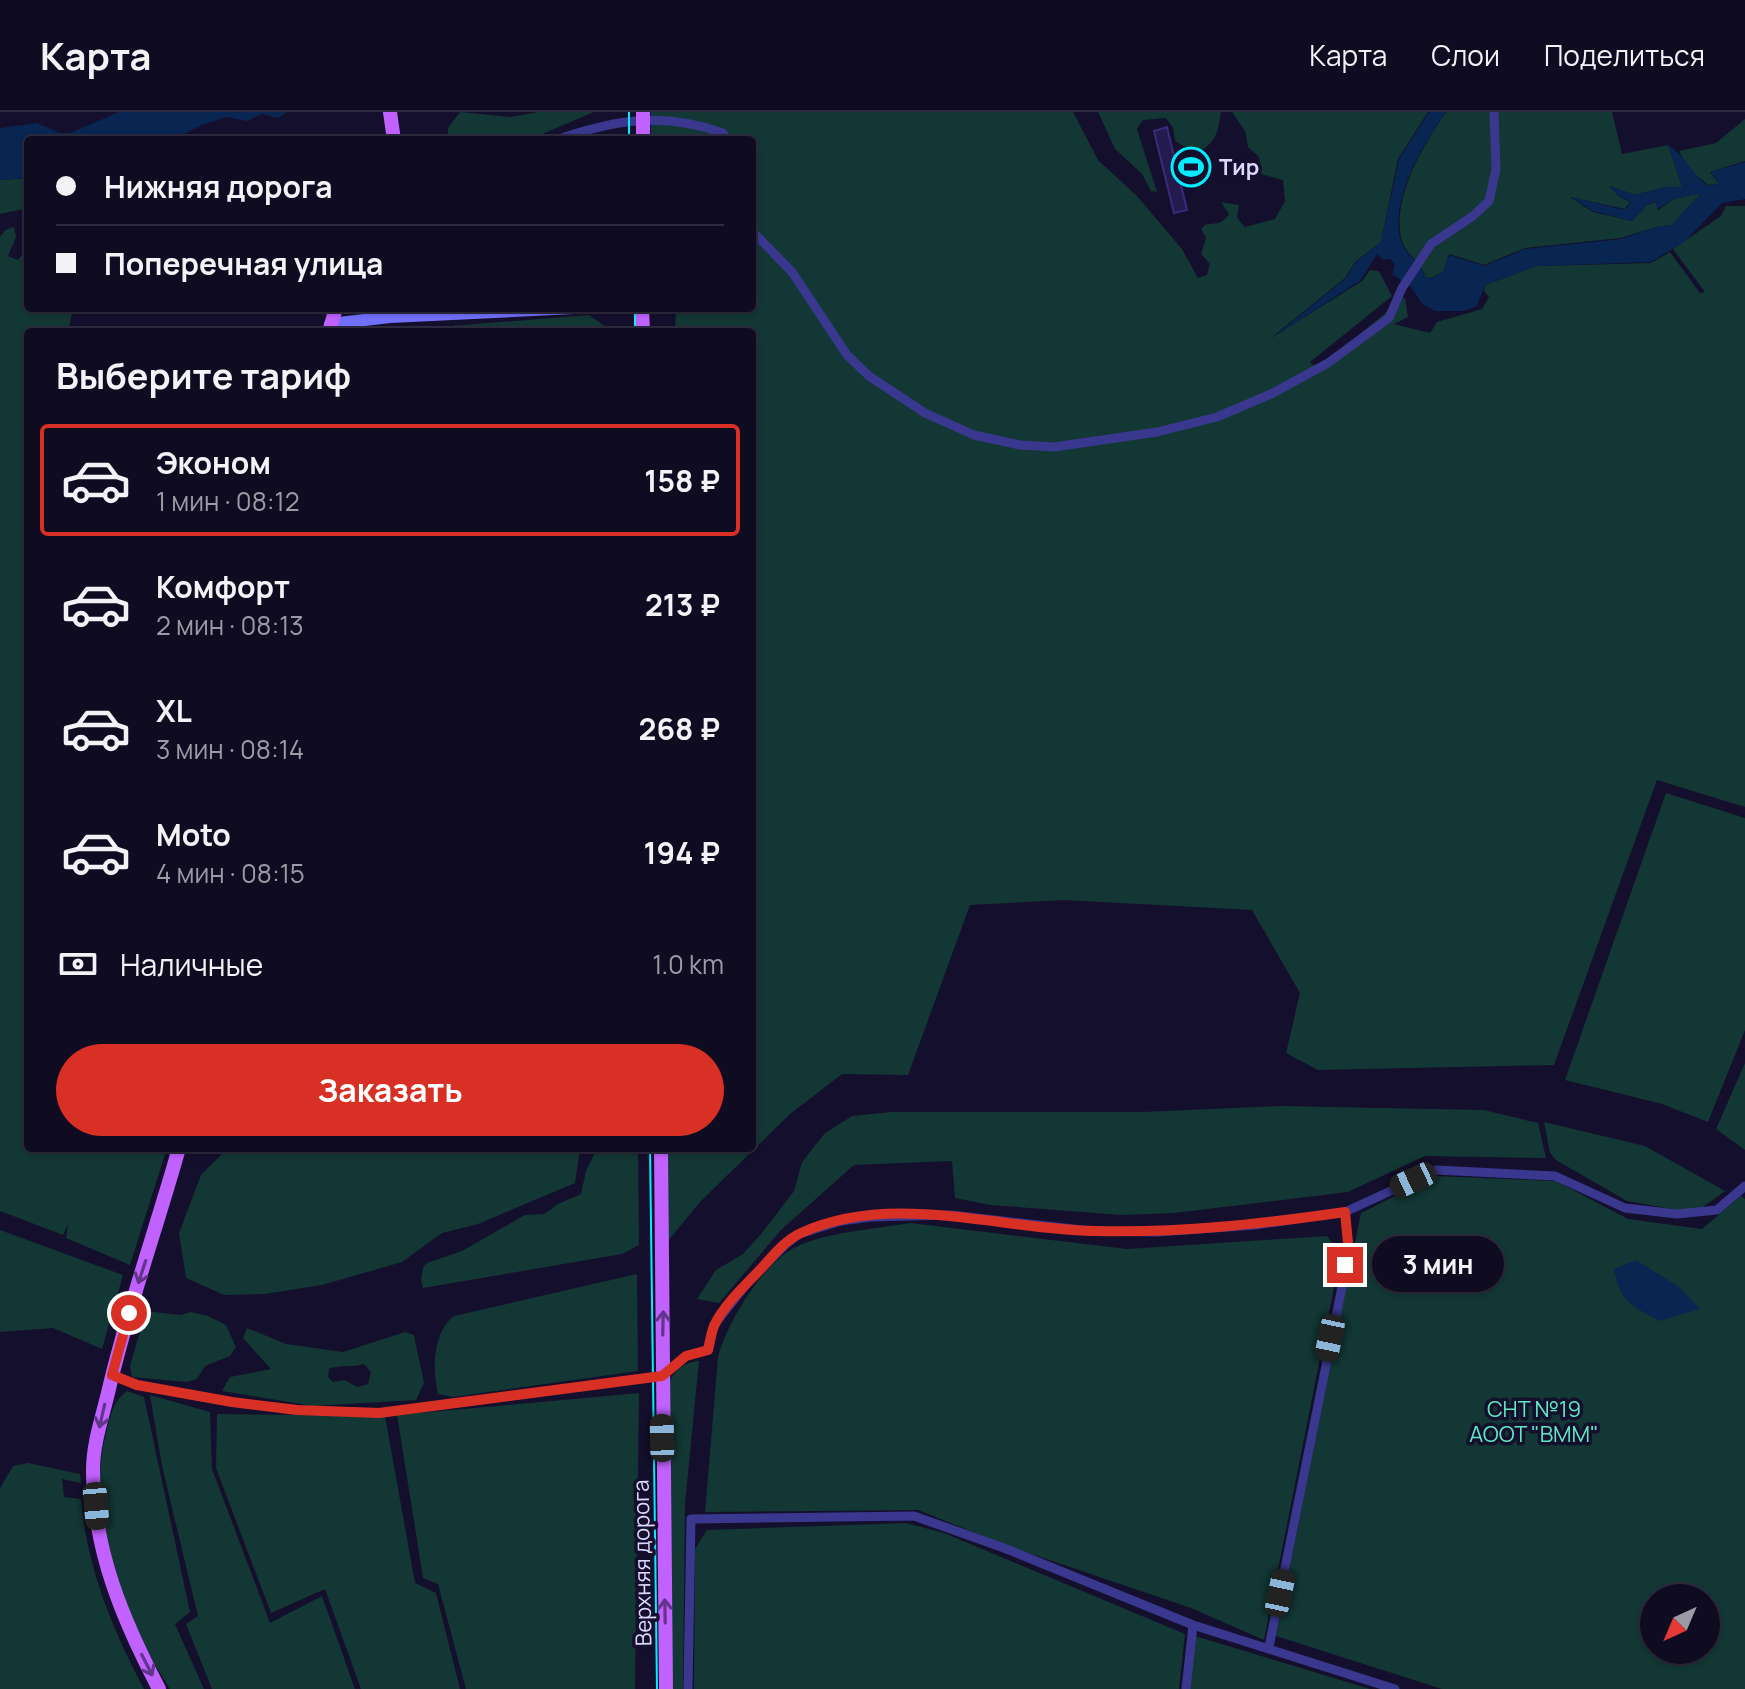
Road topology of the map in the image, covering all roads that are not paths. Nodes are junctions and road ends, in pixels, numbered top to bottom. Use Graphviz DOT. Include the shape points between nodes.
graph roads {
  1 [pos="390,112"];
  2 [pos="643,112"];
  3 [pos="1494,112"];
  4 [pos="393,136"];
  5 [pos="568,136"];
  6 [pos="643,136"];
  7 [pos="724,136"];
  8 [pos="756,235"];
  9 [pos="474,312"];
  10 [pos="330,328"];
  11 [pos="178,1152"];
  12 [pos="661,1152"];
  13 [pos="1745,1186"];
  14 [pos="1345,1212"];
  15 [pos="112,1375"];
  16 [pos="662,1376"];
  17 [pos="1193,1625"];
  18 [pos="1269,1647"];
  19 [pos="159,1689"];
  20 [pos="666,1689"];
  21 [pos="688,1689"];
  22 [pos="1186,1689"];
  23 [pos="1395,1689"];
  1 -- 4 [label="main road"];
  2 -- 6 [label="main road"];
  3 -- 8 [label="street" via="1496,169 1489,201 1431,244 1389,318 1328,363 1271,394 1217,417 1157,432 1054,447 1020,445 974,435 925,413 847,355 792,272"];
  5 -- 7 [label="street" via="631,114 682,115"];
  9 -- 10 [label="main road" via="390,317"];
  11 -- 15 [label="main road, one-way"];
  16 -- 12 [label="main road, Верхняя дорога, one-way"];
  13 -- 14 [label="street" via="1717,1210 1677,1214 1625,1208 1555,1176 1436,1170"];
  14 -- 16 [label="street" via="1158,1232 1091,1231 951,1215 841,1221 799,1234 785,1245 714,1325 708,1350 686,1356"];
  14 -- 18 [label="street" via="1348,1243 1342,1287"];
  15 -- 16 [label="street" via="137,1385 232,1402 379,1413"];
  15 -- 19 [label="main road, one-way" via="94,1455 97,1528 123,1615"];
  20 -- 16 [label="main road, Верхняя дорога, one-way"];
  17 -- 18 [label="street"];
  17 -- 21 [label="street" via="914,1516 691,1519"];
  17 -- 22 [label="street"];
  18 -- 23 [label="street"];
}
